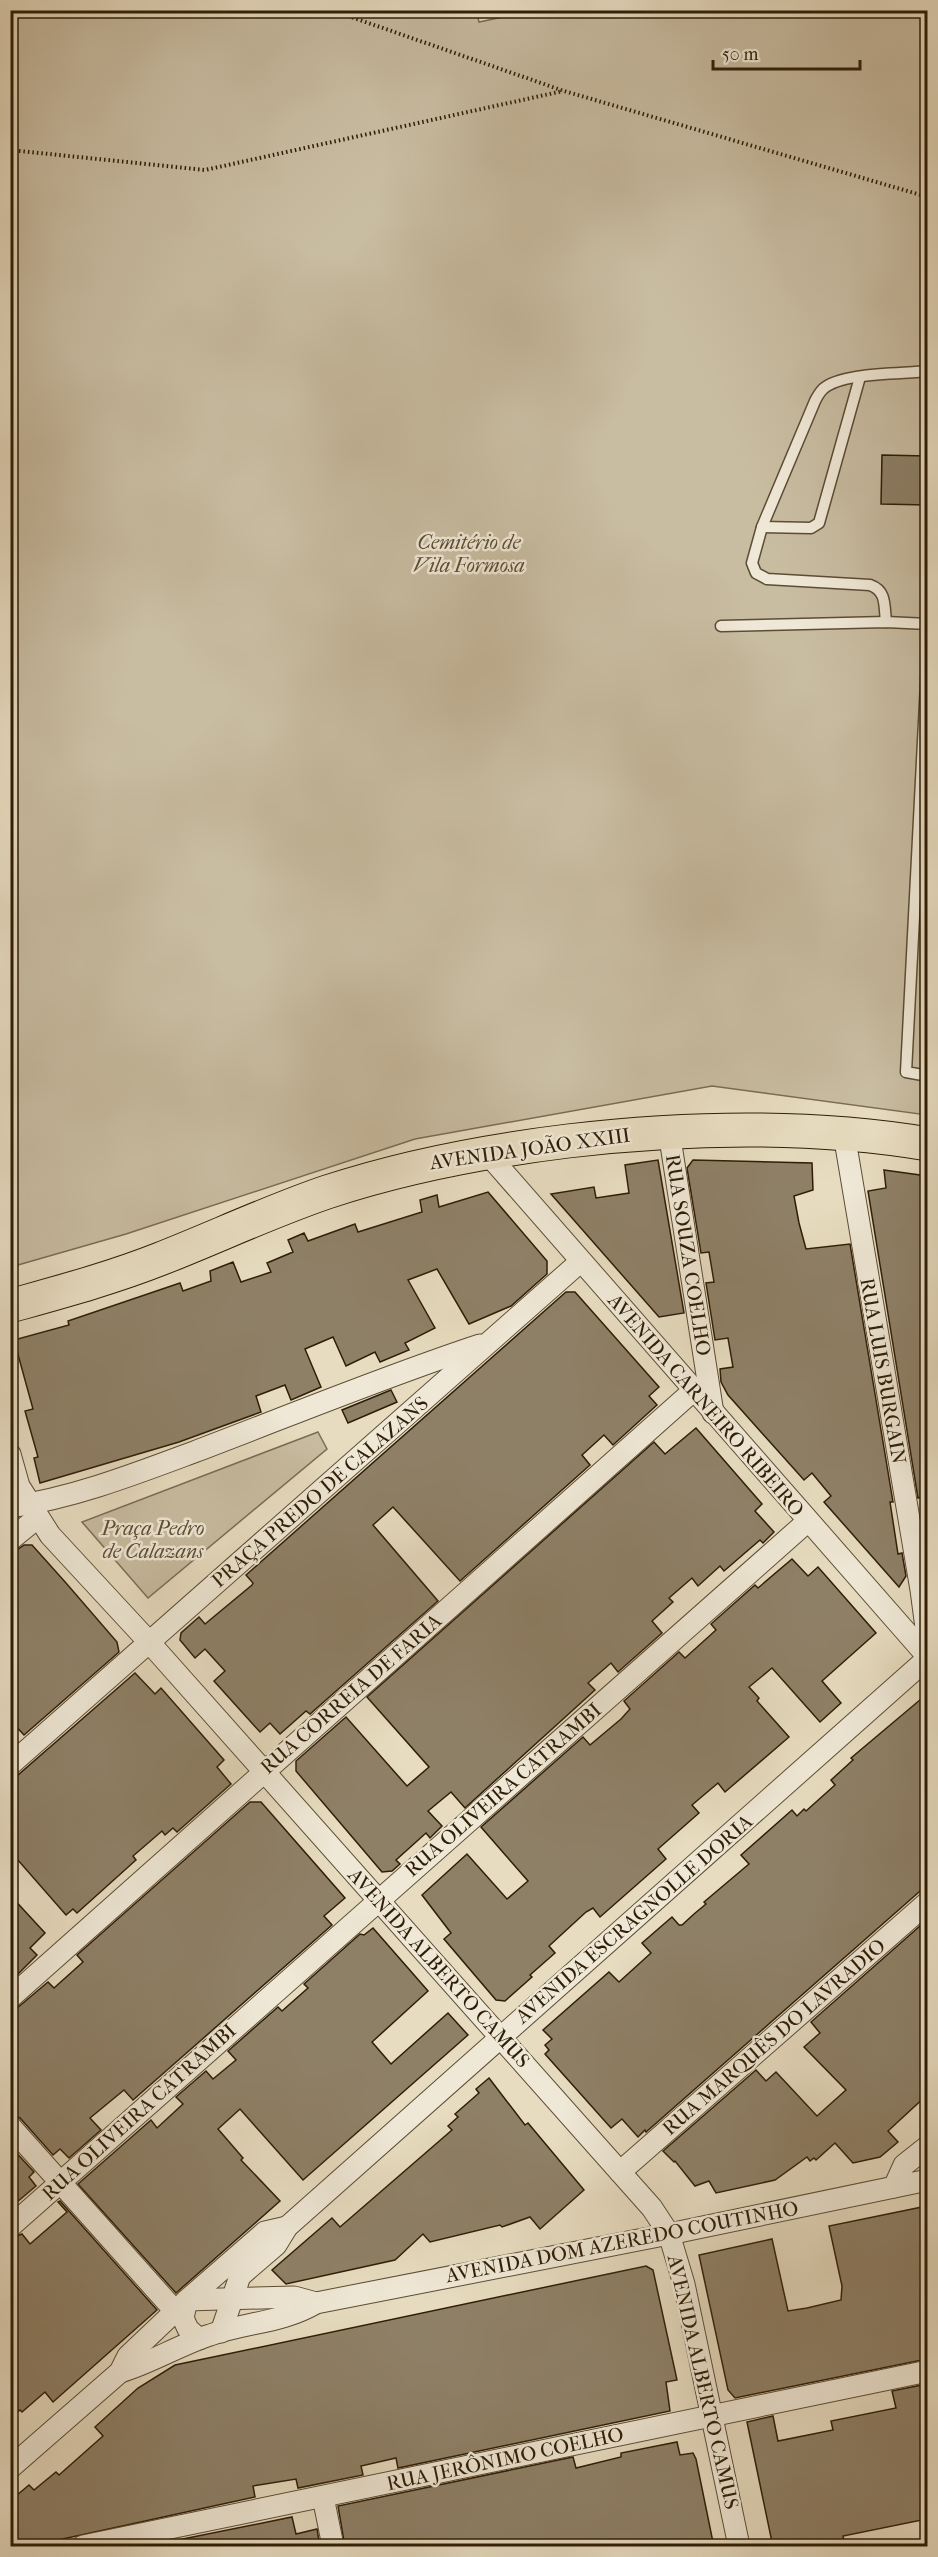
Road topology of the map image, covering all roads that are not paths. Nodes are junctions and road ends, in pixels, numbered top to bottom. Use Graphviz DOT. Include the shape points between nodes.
graph roads {
  1 [pos="927,371"];
  2 [pos="860,377"];
  3 [pos="762,526"];
  4 [pos="886,622"];
  5 [pos="927,624"];
  6 [pos="721,626"];
  7 [pos="927,644"];
  8 [pos="927,1076"];
  9 [pos="669,1132"];
  10 [pos="844,1134"];
  11 [pos="927,1144"];
  12 [pos="486,1152"];
  13 [pos="580,1262"];
  14 [pos="10,1305"];
  15 [pos="491,1341"];
  16 [pos="693,1391"];
  17 [pos="713,1413"];
  18 [pos="10,1454"];
  19 [pos="25,1510"];
  20 [pos="808,1521"];
  21 [pos="10,1540"];
  22 [pos="149,1642"];
  23 [pos="927,1643"];
  24 [pos="927,1658"];
  25 [pos="10,1765"];
  26 [pos="264,1770"];
  27 [pos="379,1900"];
  28 [pos="927,1902"];
  29 [pos="10,1998"];
  30 [pos="500,2037"];
  31 [pos="10,2126"];
  32 [pos="927,2146"];
  33 [pos="620,2172"];
  34 [pos="927,2180"];
  35 [pos="61,2182"];
  36 [pos="894,2187"];
  37 [pos="10,2227"];
  38 [pos="287,2227"];
  39 [pos="669,2235"];
  40 [pos="234,2297"];
  41 [pos="316,2303"];
  42 [pos="181,2306"];
  43 [pos="221,2332"];
  44 [pos="199,2339"];
  45 [pos="927,2371"];
  46 [pos="120,2372"];
  47 [pos="712,2416"];
  48 [pos="10,2468"];
  49 [pos="323,2497"];
  50 [pos="83,2547"];
  51 [pos="333,2547"];
  52 [pos="739,2547"];
  1 -- 2 [label="lane"];
  2 -- 3 [label="lane" via="834,383 823,389 815,401"];
  2 -- 3 [label="lane" via="819,523 811,528"];
  3 -- 4 [label="lane" via="752,563 756,573 767,579 879,588"];
  4 -- 5 [label="lane"];
  4 -- 6 [label="lane"];
  7 -- 8 [label="lane" via="906,1072"];
  9 -- 10 [label="main road, AVENIDA JOÃO XXIII" via="749,1128"];
  9 -- 12 [label="main road, AVENIDA JOÃO XXIII"];
  9 -- 17 [label="street, RUA SOUZA COELHO"];
  10 -- 11 [label="main road, AVENIDA JOÃO XXIII"];
  10 -- 23 [label="street, RUA LUIS BURGAIN"];
  12 -- 13 [label="street, AVENIDA CARNEIRO RIBEIRO"];
  12 -- 14 [label="main road, AVENIDA JOÃO XXIII" via="441,1160 326,1192 157,1260"];
  13 -- 15 [label="street, PRAÇA PREDO DE CALAZANS"];
  13 -- 16 [label="street, AVENIDA CARNEIRO RIBEIRO"];
  15 -- 19 [label="street" via="391,1374 162,1463"];
  15 -- 22 [label="street, PRAÇA PREDO DE CALAZANS"];
  16 -- 17 [label="street, AVENIDA CARNEIRO RIBEIRO"];
  16 -- 26 [label="street, RUA CORREIA DE FARIA"];
  17 -- 20 [label="street, AVENIDA CARNEIRO RIBEIRO"];
  18 -- 19 [label="street, AVENIDA ALBERTO CAMUS"];
  19 -- 21 [label="street"];
  19 -- 22 [label="street, AVENIDA ALBERTO CAMUS"];
  20 -- 24 [label="street, AVENIDA CARNEIRO RIBEIRO"];
  20 -- 27 [label="street, RUA OLIVEIRA CATRAMBI"];
  22 -- 25 [label="street, PRAÇA PREDO DE CALAZANS"];
  22 -- 26 [label="street, AVENIDA ALBERTO CAMUS"];
  24 -- 30 [label="street, AVENIDA ESCRAGNOLLE DORIA"];
  26 -- 27 [label="street, AVENIDA ALBERTO CAMUS"];
  26 -- 29 [label="street, RUA CORREIA DE FARIA"];
  27 -- 30 [label="street, AVENIDA ALBERTO CAMUS"];
  27 -- 35 [label="street, RUA OLIVEIRA CATRAMBI"];
  28 -- 33 [label="street, RUA MARQUÊS DO LAVRADIO"];
  30 -- 33 [label="street, AVENIDA ALBERTO CAMUS"];
  30 -- 38 [label="street, AVENIDA ESCRAGNOLLE DORIA"];
  31 -- 35 [label="street"];
  32 -- 36 [label="street" via="904,2165"];
  33 -- 39 [label="street, AVENIDA ALBERTO CAMUS" via="652,2208"];
  34 -- 36 [label="street, AVENIDA DOM AZEREDO COUTINHO"];
  35 -- 37 [label="street, RUA OLIVEIRA CATRAMBI"];
  35 -- 42 [label="street"];
  36 -- 39 [label="street, AVENIDA DOM AZEREDO COUTINHO"];
  38 -- 40 [label="street, AVENIDA ESCRAGNOLLE DORIA" via="276,2245 240,2276"];
  38 -- 42 [label="street, AVENIDA ESCRAGNOLLE DORIA" via="265,2232"];
  39 -- 41 [label="street, AVENIDA DOM AZEREDO COUTINHO"];
  39 -- 47 [label="street, AVENIDA ALBERTO CAMUS" via="684,2284"];
  40 -- 41 [label="street, AVENIDA DOM AZEREDO COUTINHO" via="294,2297"];
  40 -- 42 [label="street"];
  40 -- 43 [label="street, AVENIDA ESCRAGNOLLE DORIA"];
  41 -- 43 [label="street, AVENIDA DOM AZEREDO COUTINHO" via="294,2316"];
  42 -- 44 [label="street" via="188,2329"];
  42 -- 46 [label="street, AVENIDA ESCRAGNOLLE DORIA" via="128,2356"];
  43 -- 44 [label="street, AVENIDA ESCRAGNOLLE DORIA"];
  44 -- 46 [label="street, AVENIDA ESCRAGNOLLE DORIA"];
  45 -- 47 [label="street, RUA JERÔNIMO COELHO"];
  46 -- 48 [label="street, AVENIDA ESCRAGNOLLE DORIA"];
  47 -- 49 [label="street, RUA JERÔNIMO COELHO"];
  47 -- 52 [label="street, AVENIDA ALBERTO CAMUS"];
  49 -- 50 [label="street, RUA JERÔNIMO COELHO"];
  49 -- 51 [label="street"];
}
